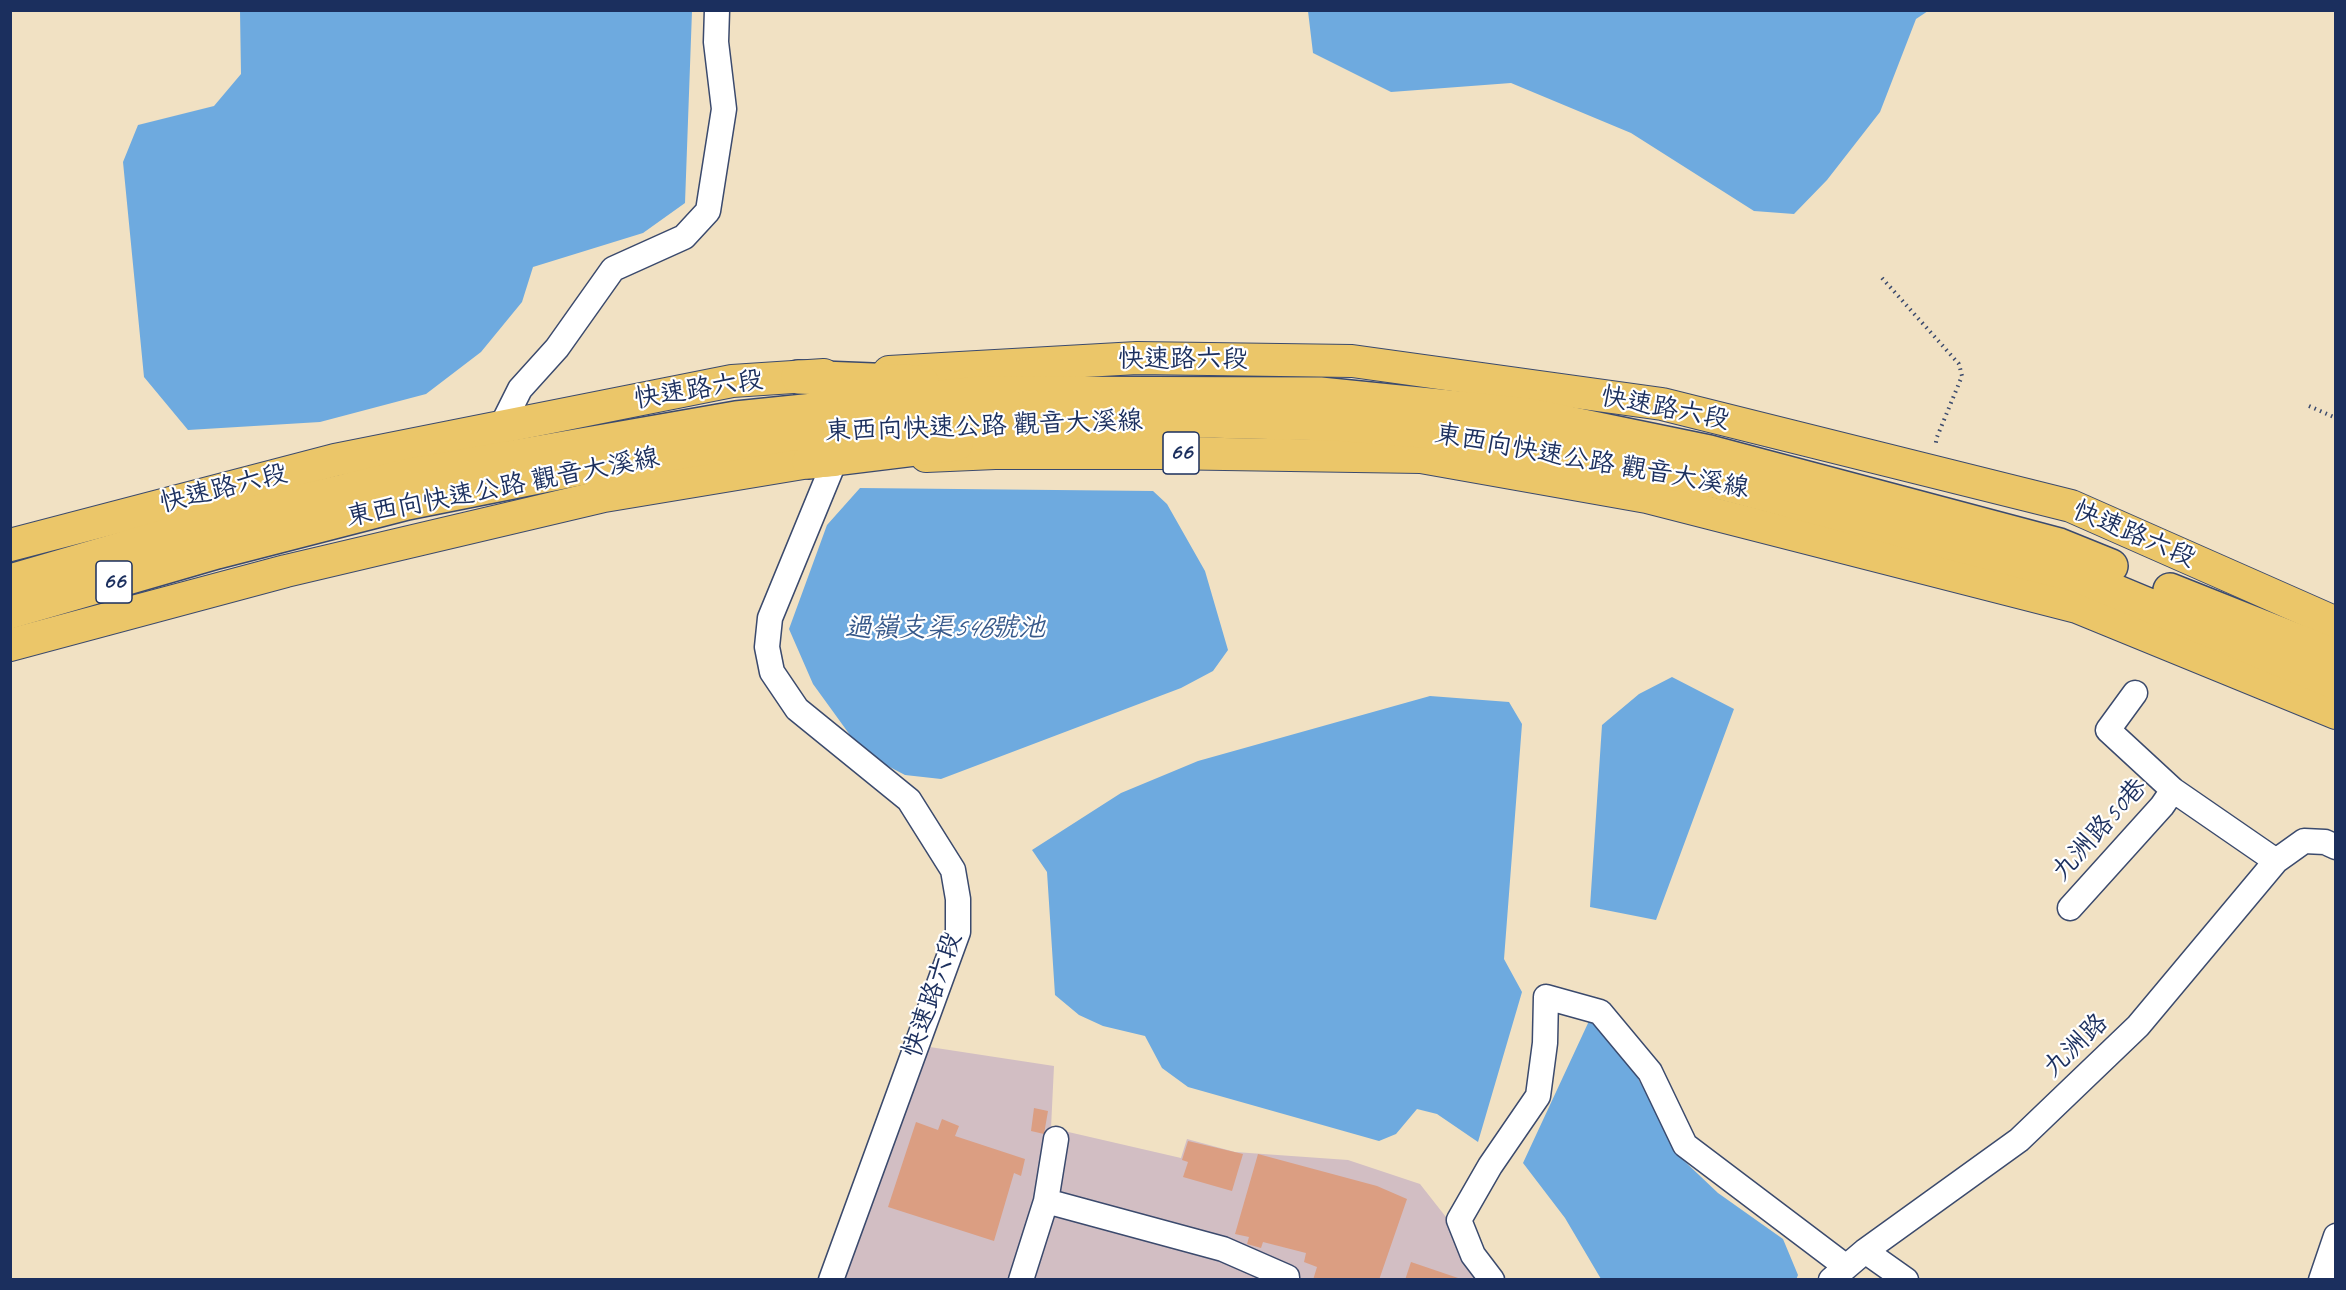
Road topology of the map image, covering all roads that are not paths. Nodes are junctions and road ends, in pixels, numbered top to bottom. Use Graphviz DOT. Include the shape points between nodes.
graph roads {
  1 [pos="717,10"];
  2 [pos="798,376"];
  3 [pos="1149,407"];
  4 [pos="501,427"];
  5 [pos="822,461"];
  6 [pos="10,545"];
  7 [pos="10,581"];
  8 [pos="10,612"];
  9 [pos="2336,623"];
  10 [pos="10,645"];
  11 [pos="2336,656"];
  12 [pos="2336,683"];
  13 [pos="2135,693"];
  14 [pos="2336,713"];
  15 [pos="2173,790"];
  16 [pos="2336,847"];
  17 [pos="2276,861"];
  18 [pos="2070,908"];
  19 [pos="1056,1139"];
  20 [pos="1046,1201"];
  21 [pos="2336,1236"];
  22 [pos="1864,1251"];
  23 [pos="1838,1273"];
  24 [pos="831,1280"];
  25 [pos="1021,1280"];
  26 [pos="1287,1280"];
  27 [pos="1492,1280"];
  28 [pos="1906,1280"];
  29 [pos="2321,1280"];
  1 -- 4 [label="street" via="716,42 724,110 708,211 684,237 613,269 557,348 520,389"];
  2 -- 3 [label="highway"];
  2 -- 4 [label="main road, 快速路六段 / 66" via="732,381"];
  2 -- 9 [label="main road, 快速路六段 / 66" via="1137,358 1352,361 1662,404 2071,506"];
  3 -- 5 [label="highway"];
  3 -- 7 [label="highway, 東西向快速公路 觀音大溪線 / 66" via="980,393 736,417 410,475 210,523"];
  3 -- 8 [label="highway, 東西向快速公路 觀音大溪線 / 66" via="798,433 578,469 407,503"];
  3 -- 11 [label="highway, 東西向快速公路 觀音大溪線 / 66" via="1320,394 1529,415 1709,452 2059,545"];
  3 -- 12 [label="highway, 東西向快速公路 觀音大溪線 / 66" via="1472,435 1714,481 2081,577"];
  4 -- 6 [label="main road, 快速路六段 / 66" via="335,460"];
  5 -- 10 [label="main road, 66" via="604,496 286,571"];
  5 -- 14 [label="main road, 66" via="995,453 1421,457 1647,497 2077,607"];
  5 -- 24 [label="street, 快速路六段" via="770,618 768,647 772,672 797,709 909,800 953,870 958,899 957,932"];
  13 -- 15 [label="street, 九洲路50巷" via="2108,729"];
  15 -- 17 [label="street, 九洲路50巷"];
  15 -- 18 [label="street, 九洲路50巷"];
  16 -- 17 [label="street, 九洲路" via="2304,841"];
  17 -- 22 [label="street, 九洲路" via="2138,1026 2027,1132"];
  19 -- 20 [label="street"];
  20 -- 25 [label="street"];
  20 -- 26 [label="street" via="1223,1249"];
  21 -- 29 [label="street"];
  22 -- 23 [label="street, 九洲路"];
  22 -- 28 [label="street"];
  23 -- 27 [label="street" via="1685,1145 1650,1072 1600,1012 1546,997 1538,1096 1459,1220 1473,1255"];
}
